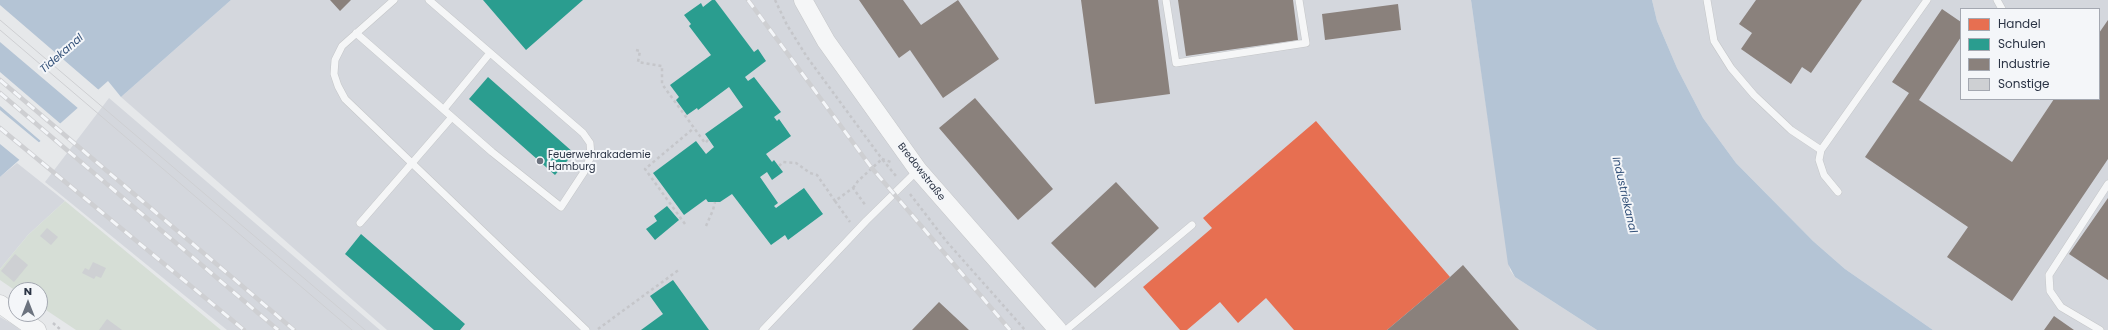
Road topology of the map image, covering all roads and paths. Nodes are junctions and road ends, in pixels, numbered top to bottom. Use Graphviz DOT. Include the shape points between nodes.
graph roads {
  1 [pos="394,0"];
  2 [pos="429,0"];
  3 [pos="775,0"];
  4 [pos="804,0"];
  5 [pos="1166,0"];
  6 [pos="1299,0"];
  7 [pos="1707,0"];
  8 [pos="1927,0"];
  9 [pos="356,33"];
  10 [pos="636,50"];
  11 [pos="490,53"];
  12 [pos="444,109"];
  13 [pos="452,117"];
  14 [pos="694,128"];
  15 [pos="709,139"];
  16 [pos="1820,150"];
  17 [pos="882,159"];
  18 [pos="412,164"];
  19 [pos="778,166"];
  20 [pos="918,170"];
  21 [pos="903,184"];
  22 [pos="2108,184"];
  23 [pos="853,188"];
  24 [pos="1838,192"];
  25 [pos="835,201"];
  26 [pos="714,202"];
  27 [pos="872,215"];
  28 [pos="360,222"];
  29 [pos="685,224"];
  30 [pos="1192,225"];
  31 [pos="706,226"];
  32 [pos="856,231"];
  33 [pos="680,269"];
  34 [pos="0,304"];
  35 [pos="602,326"];
  36 [pos="37,330"];
  37 [pos="586,330"];
  38 [pos="764,330"];
  39 [pos="1025,330"];
  40 [pos="1058,330"];
  41 [pos="1066,330"];
  42 [pos="2100,330"];
  1 -- 9 [label="lane"];
  2 -- 11 [label="lane"];
  3 -- 17 [label="path" via="807,57"];
  4 -- 20 [label="street, Bredowstraße" via="826,41"];
  5 -- 6 [label="lane" via="1176,63 1306,43"];
  7 -- 16 [label="lane" via="1714,41 1731,68 1754,95 1791,130"];
  8 -- 16 [label="lane"];
  9 -- 12 [label="lane"];
  9 -- 18 [label="lane" via="342,46 335,60 334,74 338,86 354,109"];
  10 -- 14 [label="path" via="640,51 638,62 662,66 662,84"];
  11 -- 12 [label="lane"];
  11 -- 13 [label="lane" via="583,133 590,143 591,156 584,172 561,207"];
  12 -- 13 [label="lane"];
  13 -- 18 [label="lane"];
  14 -- 15 [label="path" via="705,143"];
  14 -- 29 [label="path" via="645,169"];
  16 -- 24 [label="lane" via="1819,160 1824,175"];
  17 -- 20 [label="path"];
  17 -- 21 [label="path"];
  17 -- 23 [label="path" via="858,180"];
  18 -- 28 [label="lane"];
  18 -- 37 [label="lane"];
  19 -- 25 [label="path" via="783,162 796,163 817,175"];
  20 -- 21 [label="lane"];
  20 -- 40 [label="street, Bredowstraße"];
  21 -- 27 [label="lane"];
  21 -- 39 [label="path" via="947,242"];
  22 -- 42 [label="lane" via="2049,275 2050,291 2061,307"];
  23 -- 25 [label="path"];
  23 -- 27 [label="path"];
  25 -- 32 [label="path"];
  26 -- 31 [label="path"];
  27 -- 32 [label="lane"];
  30 -- 41 [label="lane"];
  32 -- 38 [label="lane"];
  33 -- 35 [label="path"];
  34 -- 36 [label="street"];
}
